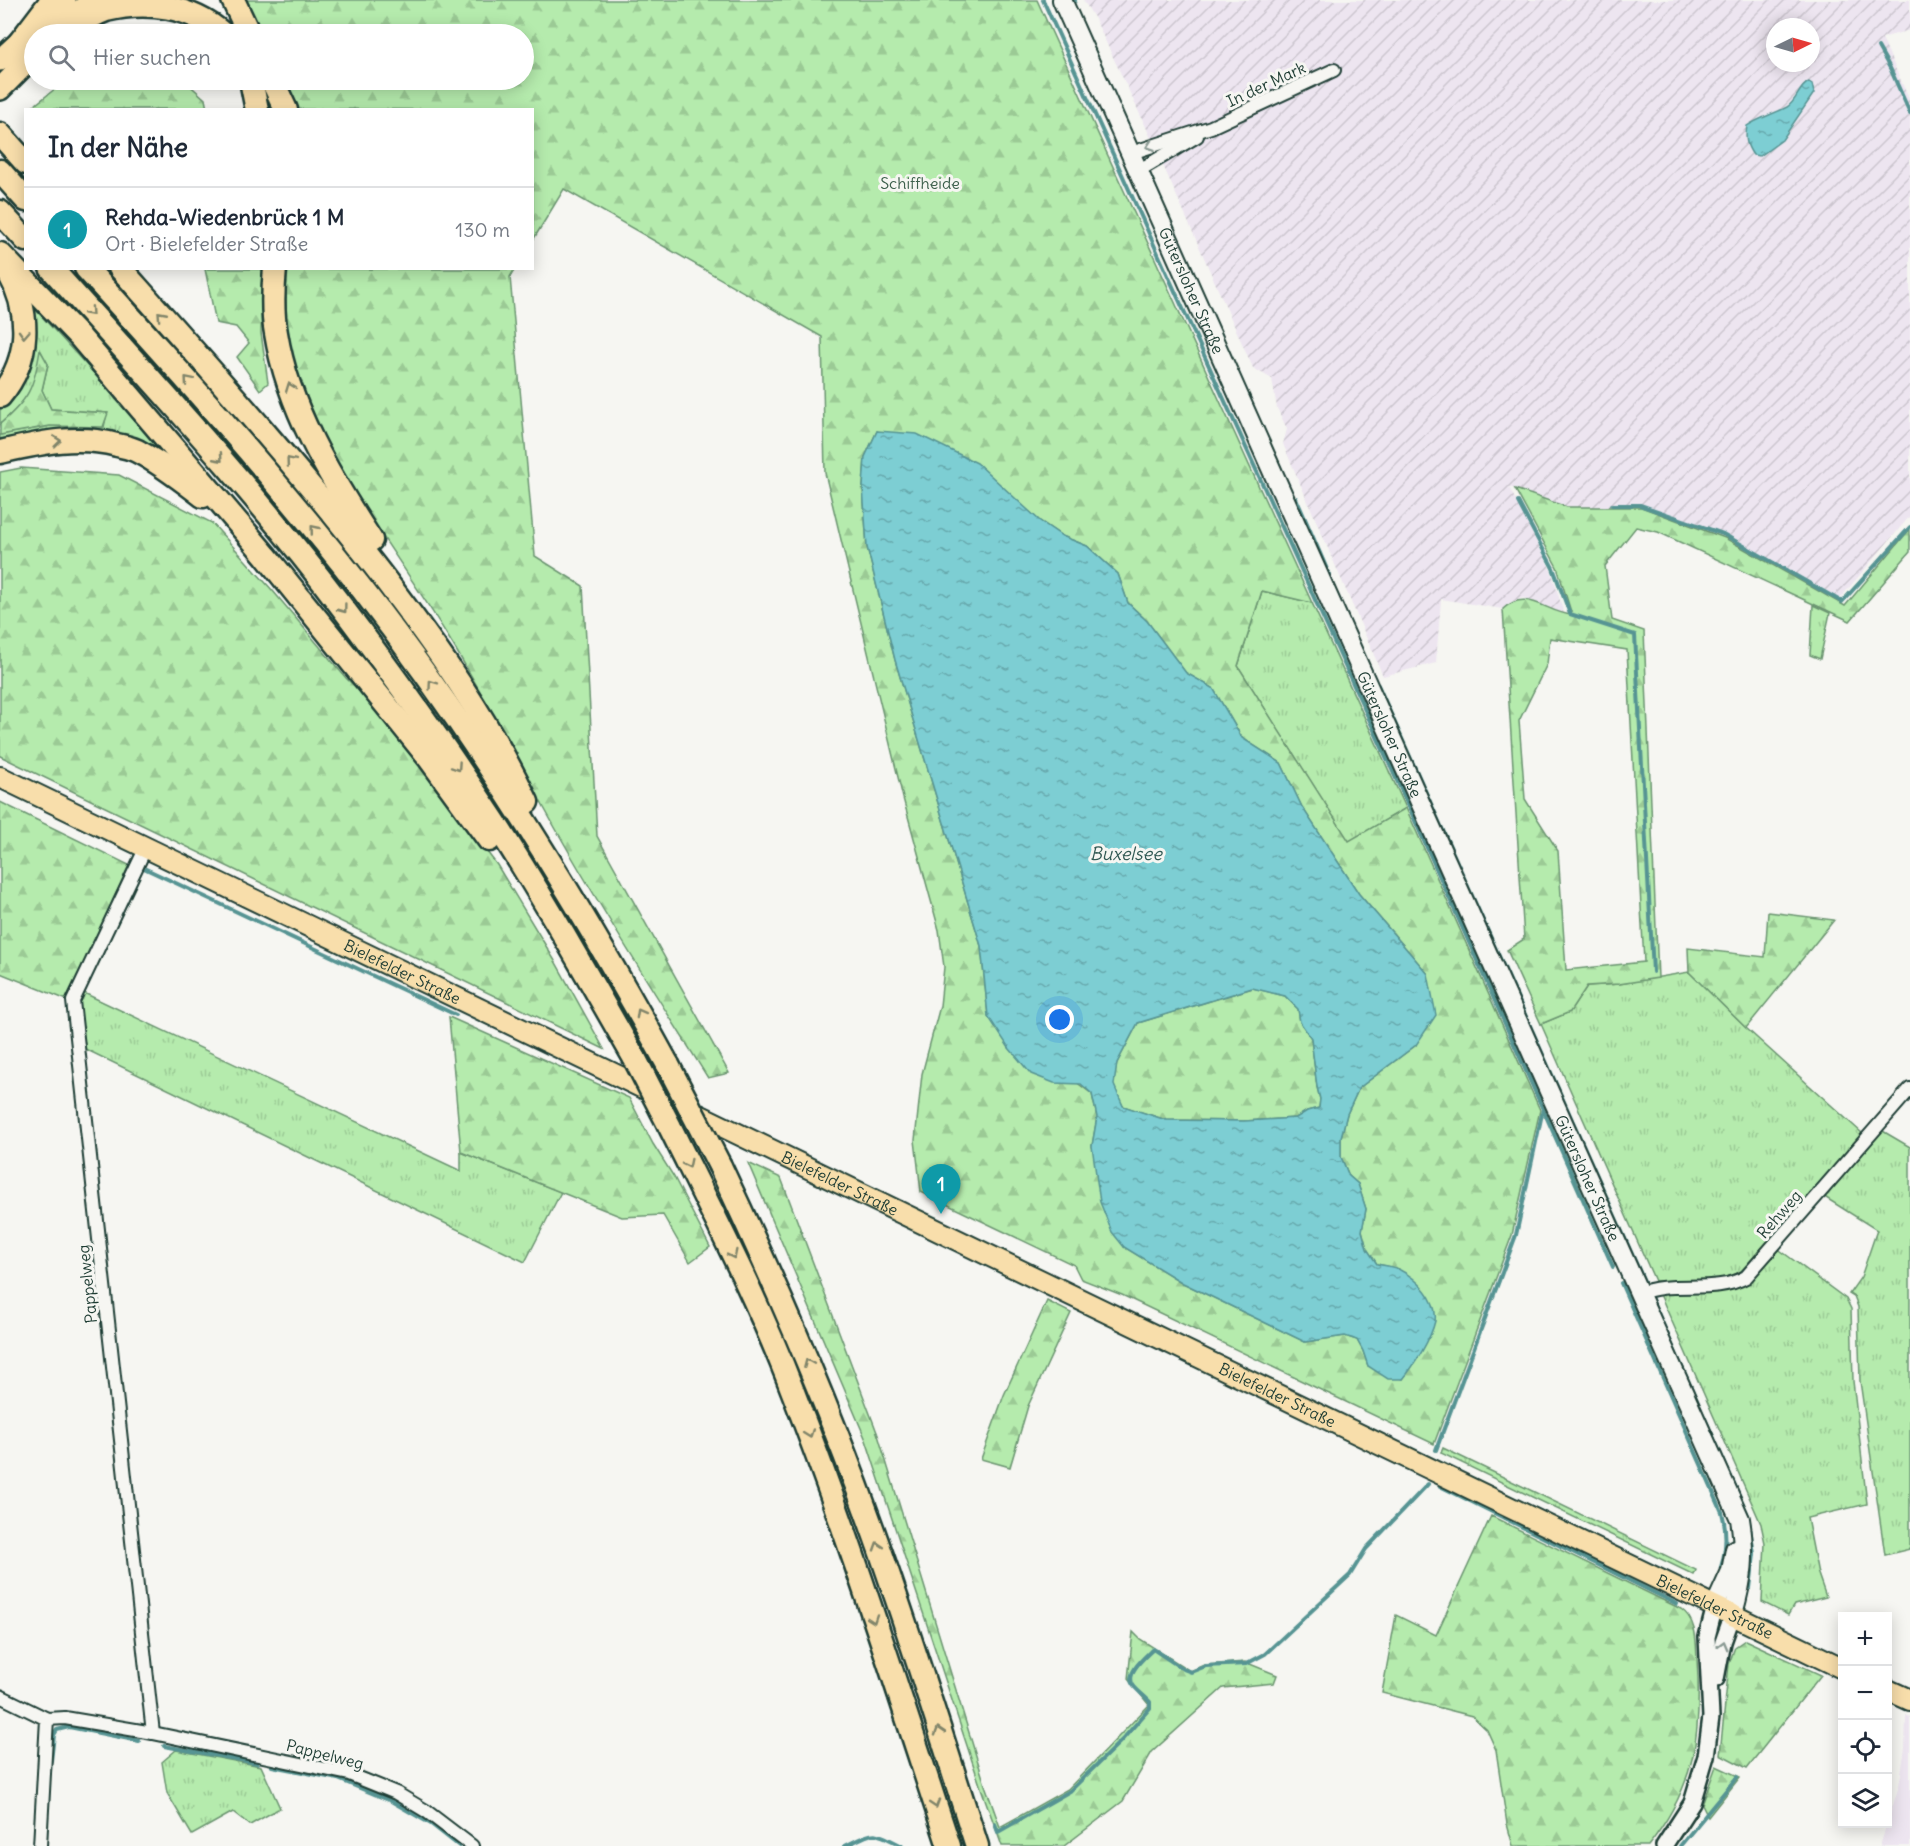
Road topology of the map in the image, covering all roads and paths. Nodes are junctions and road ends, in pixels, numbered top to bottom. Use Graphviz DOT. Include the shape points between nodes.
graph roads {
  1 [pos="52,0"];
  2 [pos="65,0"];
  3 [pos="92,0"];
  4 [pos="233,0"];
  5 [pos="1062,0"];
  6 [pos="40,24"];
  7 [pos="46,24"];
  8 [pos="66,24"];
  9 [pos="80,24"];
  10 [pos="208,24"];
  11 [pos="244,24"];
  12 [pos="24,50"];
  13 [pos="24,54"];
  14 [pos="0,60"];
  15 [pos="1334,70"];
  16 [pos="3,86"];
  17 [pos="252,90"];
  18 [pos="277,90"];
  19 [pos="257,108"];
  20 [pos="285,108"];
  21 [pos="1211,127"];
  22 [pos="0,134"];
  23 [pos="1131,153"];
  24 [pos="24,161"];
  25 [pos="0,171"];
  26 [pos="1138,171"];
  27 [pos="24,198"];
  28 [pos="0,212"];
  29 [pos="24,238"];
  30 [pos="0,254"];
  31 [pos="0,260"];
  32 [pos="53,270"];
  33 [pos="88,270"];
  34 [pos="122,270"];
  35 [pos="275,270"];
  36 [pos="0,396"];
  37 [pos="0,452"];
  38 [pos="266,556"];
  39 [pos="430,639"];
  40 [pos="0,777"];
  41 [pos="146,847"];
  42 [pos="568,891"];
  43 [pos="572,950"];
  44 [pos="1910,1089"];
  45 [pos="1638,1294"];
  46 [pos="1717,1469"];
  47 [pos="1715,1606"];
  48 [pos="1733,1614"];
  49 [pos="1838,1666"];
  50 [pos="1892,1692"];
  51 [pos="0,1696"];
  52 [pos="1910,1701"];
  53 [pos="1711,1717"];
  54 [pos="46,1719"];
  55 [pos="153,1733"];
  56 [pos="40,1846"];
  57 [pos="472,1846"];
  58 [pos="949,1846"];
  59 [pos="977,1846"];
  60 [pos="1664,1846"];
  1 -- 6 [label="highway"];
  2 -- 7 [label="highway"];
  3 -- 8 [label="highway"];
  4 -- 11 [label="highway"];
  5 -- 23 [label="main road, Gütersloher Straße"];
  9 -- 10 [label="highway" via="108,9 138,3 179,8"];
  12 -- 14 [label="highway"];
  13 -- 16 [label="highway"];
  15 -- 21 [label="street, In der Mark"];
  17 -- 19 [label="highway"];
  18 -- 20 [label="highway"];
  21 -- 23 [label="street, In der Mark, one-way"];
  21 -- 26 [label="street, In der Mark"];
  22 -- 24 [label="highway"];
  23 -- 26 [label="main road, Gütersloher Straße"];
  25 -- 27 [label="highway"];
  26 -- 45 [label="main road, Gütersloher Straße"];
  28 -- 29 [label="highway"];
  30 -- 38 [label="highway" via="79,336"];
  31 -- 36 [label="highway, one-way" via="19,290 25,330 21,357"];
  32 -- 43 [label="highway, one-way" via="259,503 340,605 495,822"];
  42 -- 33 [label="highway, one-way" via="444,699 363,590 283,490"];
  39 -- 34 [label="highway, one-way" via="328,506"];
  39 -- 35 [label="highway, one-way" via="410,597 344,498 307,429 285,374 276,331"];
  37 -- 38 [label="highway, one-way" via="78,438 136,450 164,466 215,506"];
  38 -- 43 [label="highway" via="429,759"];
  39 -- 42 [label="highway" via="477,710 519,786"];
  40 -- 41 [label="main road, Bielefelder Straße"];
  41 -- 47 [label="main road, Bielefelder Straße"];
  41 -- 55 [label="street, Pappelweg" via="73,1001"];
  59 -- 42 [label="highway, one-way, bridge" via="868,1516 766,1263 668,1065"];
  43 -- 58 [label="highway, one-way, bridge" via="669,1125 792,1390"];
  44 -- 45 [label="street, Rehweg" via="1746,1277 1726,1285 1652,1288"];
  45 -- 46 [label="main road, Gütersloher Straße"];
  46 -- 47 [label="main road, Gütersloher Straße" via="1734,1520 1735,1548 1731,1571"];
  46 -- 48 [label="main road, Gütersloher Straße" via="1740,1519 1744,1547 1743,1574"];
  47 -- 48 [label="main road, Bielefelder Straße"];
  47 -- 53 [label="street" via="1707,1637"];
  48 -- 49 [label="main road, Bielefelder Straße"];
  53 -- 48 [label="street, one-way" via="1720,1652"];
  50 -- 52 [label="main road"];
  51 -- 54 [label="street, Pappelweg"];
  53 -- 60 [label="street" via="1706,1756 1692,1803"];
  54 -- 55 [label="street, Pappelweg" via="64,1718"];
  54 -- 56 [label="street"];
  55 -- 57 [label="street, Pappelweg" via="349,1774 396,1793"];
}
